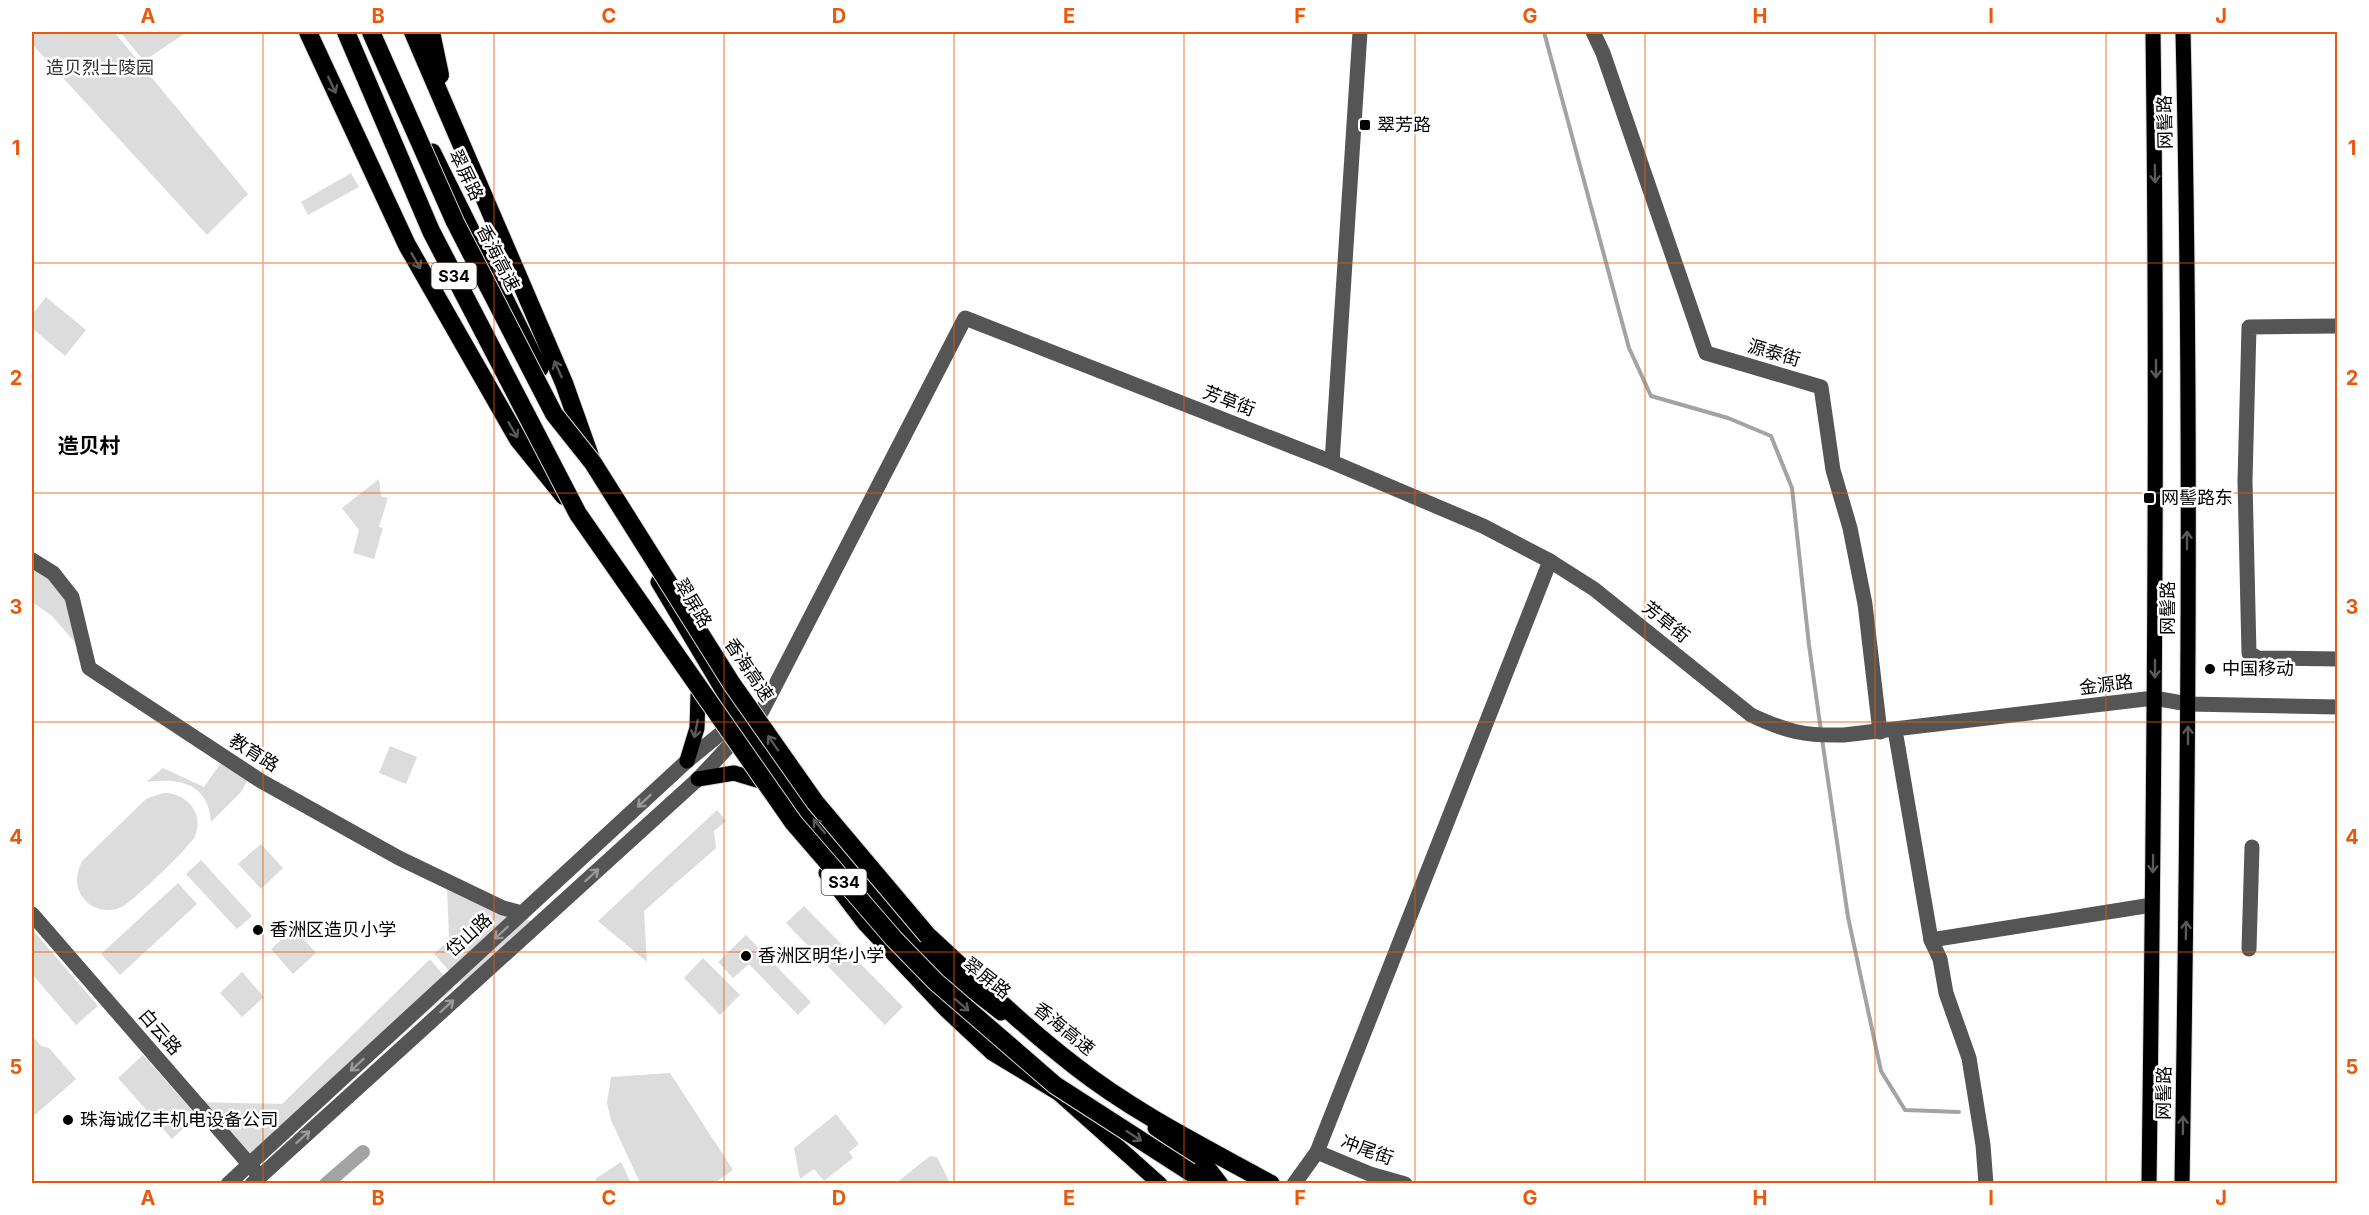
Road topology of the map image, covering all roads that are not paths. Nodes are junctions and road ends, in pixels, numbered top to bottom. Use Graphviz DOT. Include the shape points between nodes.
graph roads {
  1 [pos="308,32"];
  2 [pos="344,32"];
  3 [pos="371,32"];
  4 [pos="378,32"];
  5 [pos="413,32"];
  6 [pos="432,32"];
  7 [pos="1360,32"];
  8 [pos="1593,32"];
  9 [pos="2153,32"];
  10 [pos="2183,32"];
  11 [pos="448,115"];
  12 [pos="2337,326"];
  13 [pos="1332,462"];
  14 [pos="592,464"];
  15 [pos="578,514"];
  16 [pos="32,560"];
  17 [pos="1550,561"];
  18 [pos="2337,659"];
  19 [pos="698,695"];
  20 [pos="2154,699"];
  21 [pos="2188,704"];
  22 [pos="2337,707"];
  23 [pos="742,723"];
  24 [pos="1887,731"];
  25 [pos="726,740"];
  26 [pos="687,761"];
  27 [pos="698,779"];
  28 [pos="757,780"];
  29 [pos="2252,847"];
  30 [pos="2152,905"];
  31 [pos="522,913"];
  32 [pos="32,914"];
  33 [pos="1931,940"];
  34 [pos="2249,948"];
  35 [pos="1317,1152"];
  36 [pos="249,1164"];
  37 [pos="256,1180"];
  38 [pos="228,1184"];
  39 [pos="1160,1184"];
  40 [pos="1209,1184"];
  41 [pos="1221,1184"];
  42 [pos="1271,1184"];
  43 [pos="1294,1184"];
  44 [pos="1405,1184"];
  45 [pos="1986,1184"];
  46 [pos="2149,1184"];
  47 [pos="2182,1184"];
  1 -- 15 [label="highway, one-way, bridge" via="407,245 518,439"];
  2 -- 15 [label="highway, S34, bridge" via="431,231"];
  2 -- 19 [label="main road" via="394,146 513,384 588,519"];
  3 -- 14 [label="highway, 香海高速 / S34, bridge" via="446,201 554,414"];
  4 -- 23 [label="main road, 翠屏路" via="423,133 603,490"];
  5 -- 11 [label="highway"];
  6 -- 11 [label="highway"];
  7 -- 13 [label="street"];
  8 -- 24 [label="street, 源泰街" via="1706,353 1821,387 1833,470 1850,528"];
  9 -- 20 [label="main road, one-way"];
  21 -- 10 [label="main road, 网髻路, one-way"];
  14 -- 11 [label="highway, one-way, bridge" via="564,383"];
  12 -- 18 [label="street" via="2249,327 2245,481 2249,653 2258,658"];
  13 -- 17 [label="street, 芳草街" via="1483,526"];
  13 -- 23 [label="street, 芳草街" via="965,318 762,711"];
  42 -- 14 [label="highway, 香海高速 / S34, one-way, bridge" via="1141,1111 1076,1067 928,936 815,802 732,684"];
  15 -- 40 [label="highway, S34, one-way, bridge" via="793,822 894,939 936,982 1055,1085"];
  16 -- 31 [label="street, 教育路" via="53,573 72,597 89,668 261,781 332,822 503,908"];
  17 -- 24 [label="street, 芳草街" via="1594,589 1751,715 1781,729 1814,735"];
  17 -- 35 [label="street"];
  19 -- 25 [label="main road"];
  19 -- 26 [label="main road, one-way" via="697,728"];
  20 -- 21 [label="street, 金源路"];
  20 -- 24 [label="street, 金源路"];
  20 -- 30 [label="main road, one-way"];
  21 -- 22 [label="street, 金源路"];
  47 -- 21 [label="main road, 网髻路, one-way"];
  23 -- 25 [label="street, 岱山路"];
  41 -- 23 [label="main road, 翠屏路, one-way" via="1205,1164 1072,1070 947,971 807,812"];
  24 -- 33 [label="street"];
  25 -- 26 [label="street, 岱山路"];
  25 -- 27 [label="street, 岱山路"];
  25 -- 28 [label="main road"];
  26 -- 31 [label="street, 岱山路, one-way"];
  27 -- 28 [label="main road" via="734,773"];
  37 -- 27 [label="street, 岱山路, one-way"];
  28 -- 39 [label="main road" via="864,923 946,1010 992,1053 1058,1093"];
  29 -- 34 [label="street"];
  30 -- 33 [label="street"];
  30 -- 46 [label="main road"];
  31 -- 36 [label="street, 岱山路, one-way"];
  32 -- 36 [label="street, 白云路"];
  33 -- 45 [label="street" via="1968,1058"];
  35 -- 43 [label="street"];
  35 -- 44 [label="street, 冲尾街"];
  36 -- 37 [label="street, 白云路"];
  36 -- 38 [label="street, 岱山路"];
}
